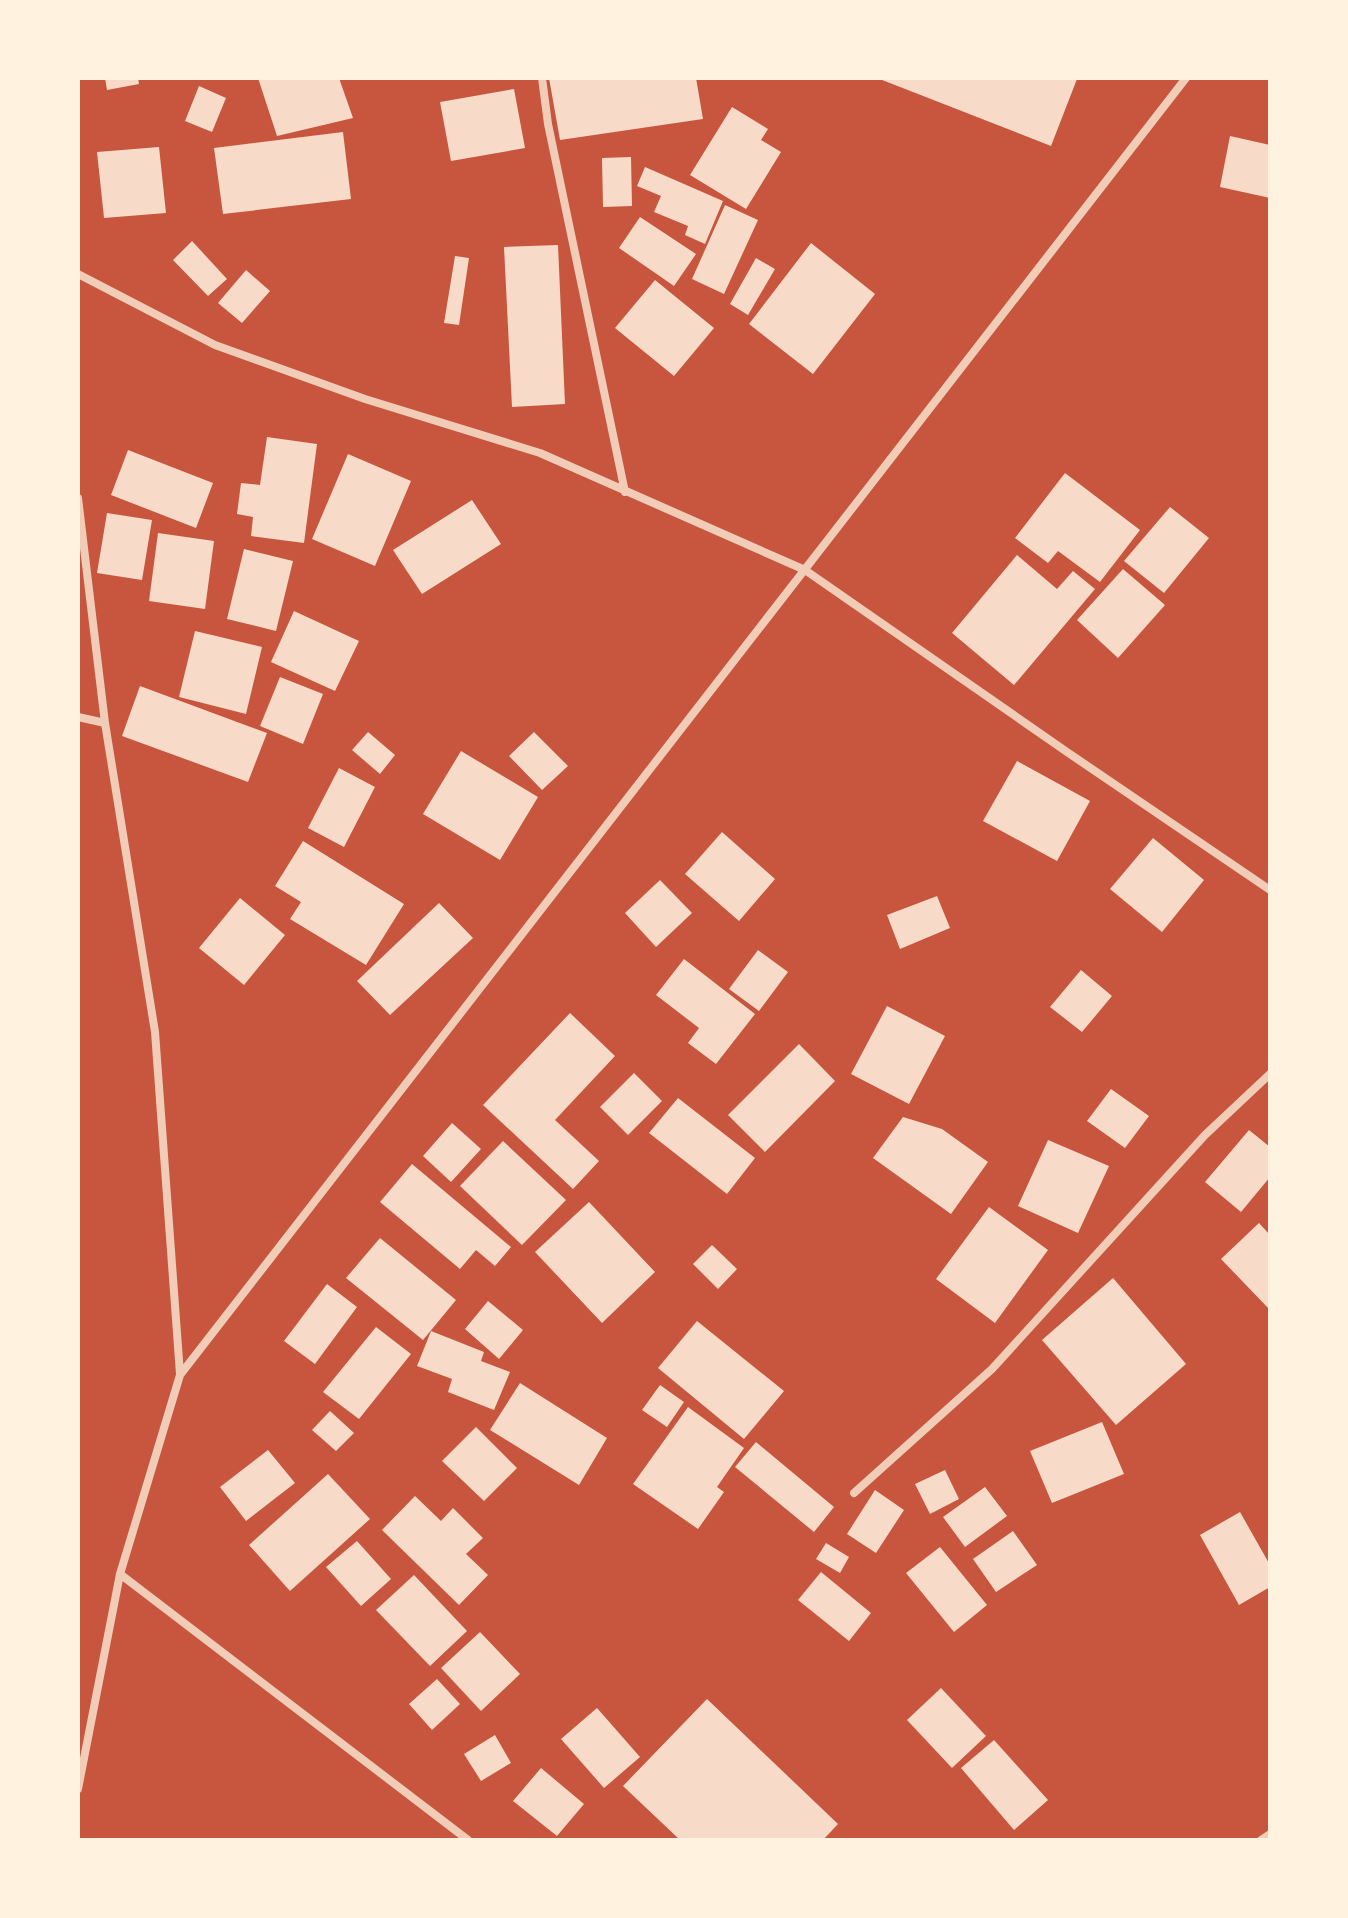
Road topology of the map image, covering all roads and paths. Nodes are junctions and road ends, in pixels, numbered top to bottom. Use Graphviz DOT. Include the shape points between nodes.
graph roads {
  1 [pos="542,78"];
  2 [pos="1186,78"];
  3 [pos="78,274"];
  4 [pos="625,492"];
  5 [pos="78,498"];
  6 [pos="805,570"];
  7 [pos="78,717"];
  8 [pos="105,723"];
  9 [pos="1270,890"];
  10 [pos="1270,1074"];
  11 [pos="180,1375"];
  12 [pos="854,1493"];
  13 [pos="120,1574"];
  14 [pos="78,1789"];
  15 [pos="1270,1834"];
  16 [pos="468,1840"];
  17 [pos="1261,1840"];
  1 -- 4 [label="street"];
  2 -- 6 [label="street"];
  3 -- 4 [label="street" via="215,345 540,453"];
  4 -- 6 [label="street"];
  5 -- 8 [label="street"];
  6 -- 9 [label="street"];
  6 -- 11 [label="street"];
  7 -- 8 [label="street"];
  8 -- 11 [label="street" via="155,1032"];
  10 -- 12 [label="street" via="1205,1135 992,1369"];
  11 -- 13 [label="street"];
  13 -- 14 [label="street"];
  13 -- 16 [label="street"];
  15 -- 17 [label="street"];
}
